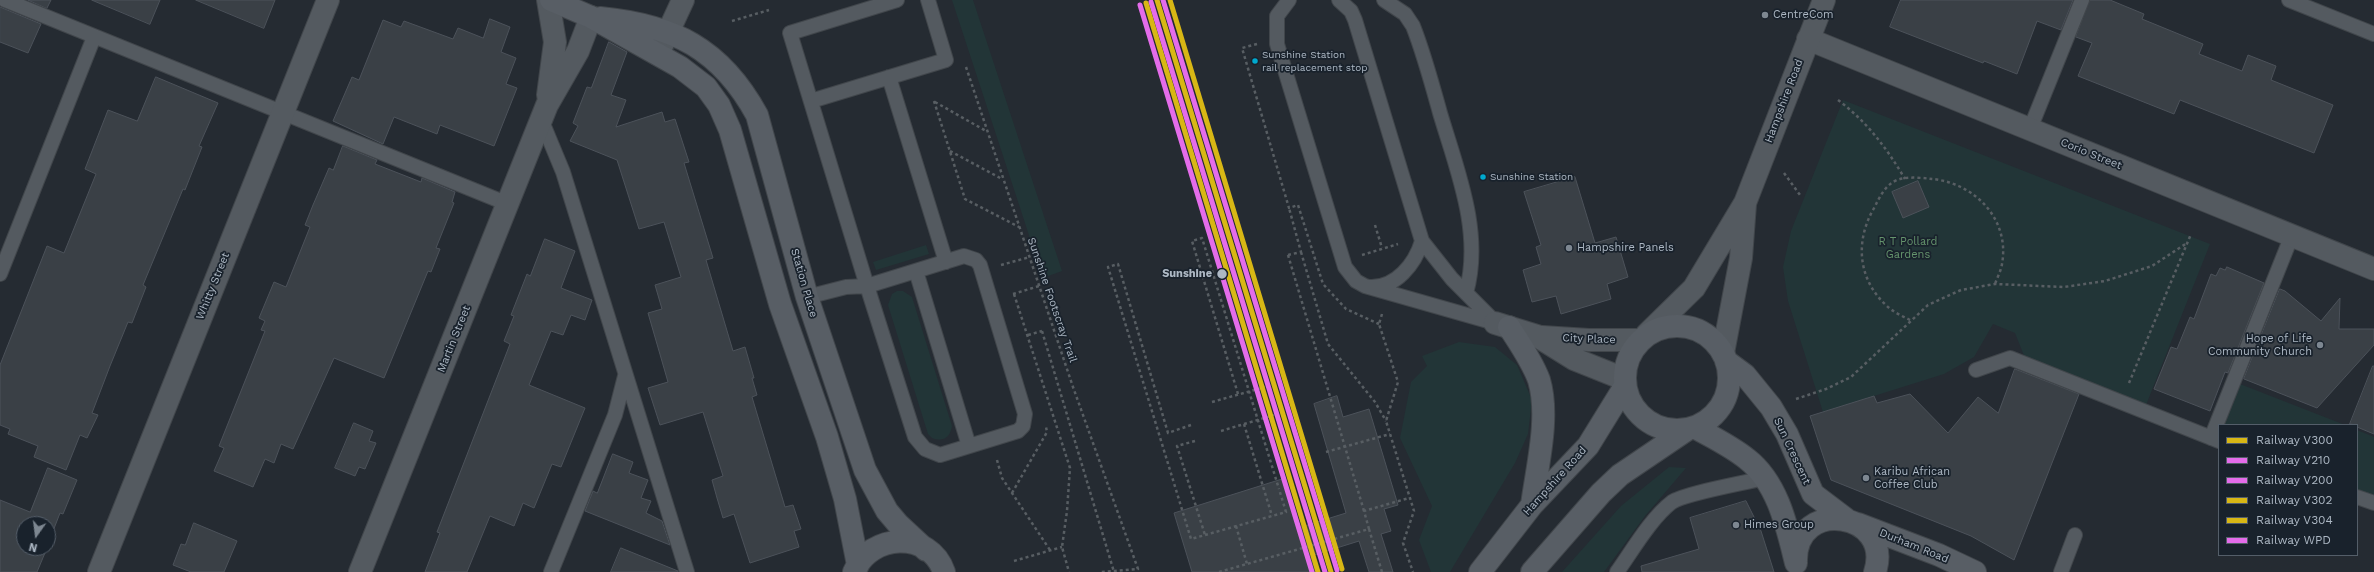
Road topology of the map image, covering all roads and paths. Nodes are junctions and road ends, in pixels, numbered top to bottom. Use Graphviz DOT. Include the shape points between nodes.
graph roads {
  1 [pos="5,0"];
  2 [pos="328,0"];
  3 [pos="549,0"];
  4 [pos="683,0"];
  5 [pos="897,0"];
  6 [pos="928,0"];
  7 [pos="1289,0"];
  8 [pos="1339,0"];
  9 [pos="1384,0"];
  10 [pos="1824,0"];
  11 [pos="2082,0"];
  12 [pos="2289,0"];
  13 [pos="769,10"];
  14 [pos="591,17"];
  15 [pos="732,21"];
  16 [pos="669,32"];
  17 [pos="2374,34"];
  18 [pos="94,37"];
  19 [pos="1276,39"];
  20 [pos="1808,39"];
  21 [pos="658,54"];
  22 [pos="966,66"];
  23 [pos="890,77"];
  24 [pos="1838,100"];
  25 [pos="811,101"];
  26 [pos="283,112"];
  27 [pos="544,112"];
  28 [pos="2030,129"];
  29 [pos="986,131"];
  30 [pos="950,151"];
  31 [pos="1003,179"];
  32 [pos="1904,179"];
  33 [pos="1745,203"];
  34 [pos="508,204"];
  35 [pos="1289,208"];
  36 [pos="1375,225"];
  37 [pos="1019,227"];
  38 [pos="2191,234"];
  39 [pos="2292,235"];
  40 [pos="1422,241"];
  41 [pos="2187,243"];
  42 [pos="1382,248"];
  43 [pos="1302,252"];
  44 [pos="1030,257"];
  45 [pos="946,262"];
  46 [pos="2374,269"];
  47 [pos="916,271"];
  48 [pos="982,271"];
  49 [pos="0,274"];
  50 [pos="1995,284"];
  51 [pos="867,286"];
  52 [pos="1366,286"];
  53 [pos="1388,293"];
  54 [pos="1466,293"];
  55 [pos="1014,294"];
  56 [pos="807,297"];
  57 [pos="780,304"];
  58 [pos="1910,320"];
  59 [pos="1379,324"];
  60 [pos="1502,325"];
  61 [pos="1028,335"];
  62 [pos="1537,336"];
  63 [pos="1644,337"];
  64 [pos="1725,357"];
  65 [pos="1976,370"];
  66 [pos="625,373"];
  67 [pos="1624,383"];
  68 [pos="1265,387"];
  69 [pos="1238,394"];
  70 [pos="1212,402"];
  71 [pos="2121,402"];
  72 [pos="1771,407"];
  73 [pos="1274,415"];
  74 [pos="1386,421"];
  75 [pos="1244,424"];
  76 [pos="2221,424"];
  77 [pos="1190,425"];
  78 [pos="1691,428"];
  79 [pos="1221,431"];
  80 [pos="1390,434"];
  81 [pos="2215,440"];
  82 [pos="1195,441"];
  83 [pos="969,446"];
  84 [pos="1326,452"];
  85 [pos="995,453"];
  86 [pos="1764,478"];
  87 [pos="2358,496"];
  88 [pos="1409,498"];
  89 [pos="2374,503"];
  90 [pos="1532,505"];
  91 [pos="1364,510"];
  92 [pos="1272,516"];
  93 [pos="1850,521"];
  94 [pos="1236,526"];
  95 [pos="1369,529"];
  96 [pos="1205,535"];
  97 [pos="2075,535"];
  98 [pos="1062,547"];
  99 [pos="1050,550"];
  100 [pos="1014,561"];
  101 [pos="938,564"];
  102 [pos="1247,564"];
  103 [pos="855,569"];
  104 [pos="1797,569"];
  105 [pos="1139,570"];
  106 [pos="99,572"];
  107 [pos="360,572"];
  108 [pos="551,572"];
  109 [pos="687,572"];
  110 [pos="1069,572"];
  111 [pos="1101,572"];
  112 [pos="1114,572"];
  113 [pos="1219,572"];
  114 [pos="1382,572"];
  115 [pos="1413,572"];
  116 [pos="1480,572"];
  117 [pos="1532,572"];
  118 [pos="1617,572"];
  119 [pos="1875,572"];
  120 [pos="1975,572"];
  121 [pos="2061,572"];
  1 -- 18 [label="lane"];
  2 -- 26 [label="street, Whitty Street"];
  3 -- 14 [label="main road"];
  3 -- 27 [label="street, Martin Street" via="554,42"];
  4 -- 16 [label="street"];
  5 -- 25 [label="lane" via="790,33"];
  6 -- 23 [label="lane" via="946,60"];
  7 -- 19 [label="lane" via="1277,16"];
  8 -- 40 [label="lane" via="1351,11 1355,20"];
  9 -- 54 [label="lane" via="1405,14 1414,26 1465,197 1471,252"];
  10 -- 20 [label="street, Hampshire Road"];
  11 -- 28 [label="lane"];
  12 -- 17 [label="lane"];
  13 -- 15 [label="path"];
  14 -- 16 [label="main road, Station Place" via="630,21"];
  14 -- 21 [label="main road"];
  14 -- 27 [label="street, Martin Street" via="578,51"];
  16 -- 21 [label="street"];
  16 -- 56 [label="main road, Station Place" via="695,45 720,63 731,75 757,115"];
  18 -- 26 [label="lane"];
  18 -- 49 [label="lane"];
  19 -- 35 [label="path" via="1242,48"];
  19 -- 52 [label="lane" via="1342,258 1356,281"];
  20 -- 28 [label="street, Corio Street"];
  20 -- 33 [label="street, Hampshire Road"];
  21 -- 57 [label="main road" via="700,82 719,105 730,130"];
  22 -- 29 [label="path, Sunshine Footscray Trail"];
  23 -- 25 [label="lane"];
  23 -- 45 [label="lane"];
  24 -- 32 [label="path" via="1857,114 1885,145"];
  25 -- 51 [label="lane"];
  26 -- 34 [label="lane"];
  26 -- 106 [label="street, Whitty Street"];
  27 -- 34 [label="street, Martin Street"];
  27 -- 66 [label="lane"];
  28 -- 39 [label="street, Corio Street"];
  29 -- 30 [label="path" via="934,101"];
  29 -- 31 [label="path, Sunshine Footscray Trail"];
  30 -- 31 [label="path"];
  30 -- 37 [label="path" via="965,199"];
  31 -- 37 [label="path, Sunshine Footscray Trail"];
  32 -- 50 [label="path" via="1941,180 1962,186 1982,199 1996,218 2003,243 2002,265"];
  32 -- 58 [label="path" via="1886,186 1868,219 1860,247 1863,269 1874,290 1887,306"];
  33 -- 63 [label="street, Hampshire Road" via="1694,288"];
  33 -- 64 [label="street, Hampshire Road" via="1741,258"];
  34 -- 107 [label="street, Martin Street"];
  35 -- 43 [label="path"];
  35 -- 59 [label="path" via="1298,205 1323,284 1346,309"];
  36 -- 42 [label="path"];
  37 -- 44 [label="path, Sunshine Footscray Trail"];
  38 -- 41 [label="path"];
  39 -- 46 [label="street, Corio Street"];
  39 -- 76 [label="lane"];
  40 -- 52 [label="lane" via="1415,260 1405,271 1382,285"];
  40 -- 54 [label="lane"];
  41 -- 50 [label="path" via="2152,266 2105,281 2064,287"];
  41 -- 71 [label="path"];
  43 -- 74 [label="path" via="1328,344"];
  43 -- 91 [label="path, bridge" via="1288,255"];
  44 -- 48 [label="path"];
  44 -- 105 [label="path, Sunshine Footscray Trail"];
  45 -- 47 [label="lane"];
  45 -- 48 [label="lane" via="964,256 980,265"];
  47 -- 51 [label="lane"];
  47 -- 83 [label="lane"];
  48 -- 83 [label="lane" via="1025,420 1018,431"];
  50 -- 58 [label="path" via="1961,290 1928,305"];
  51 -- 56 [label="lane" via="846,287"];
  51 -- 83 [label="lane" via="919,444 928,451 940,455"];
  52 -- 53 [label="lane"];
  53 -- 59 [label="path"];
  53 -- 60 [label="lane"];
  54 -- 60 [label="lane"];
  55 -- 61 [label="path"];
  56 -- 57 [label="main road"];
  56 -- 101 [label="main road, Station Place" via="847,421 868,475 887,511"];
  57 -- 103 [label="main road" via="827,437 845,499"];
  58 -- 72 [label="path" via="1851,377 1826,389"];
  59 -- 74 [label="path" via="1398,382"];
  60 -- 62 [label="street, City Place"];
  60 -- 90 [label="main road" via="1531,362 1542,398"];
  61 -- 98 [label="path" via="1070,468"];
  61 -- 112 [label="path, bridge" via="1042,332"];
  62 -- 63 [label="street, City Place" via="1589,340"];
  62 -- 67 [label="street, City Place" via="1574,359"];
  63 -- 64 [label="main road" via="1667,326 1689,327 1709,337"];
  63 -- 67 [label="main road" via="1627,358"];
  64 -- 72 [label="main road, Sun Crescent" via="1745,375"];
  64 -- 78 [label="main road" via="1729,384 1726,396 1714,415"];
  65 -- 71 [label="lane" via="2010,358"];
  66 -- 108 [label="lane" via="614,415"];
  66 -- 109 [label="lane"];
  67 -- 78 [label="main road" via="1634,409 1652,425 1676,431"];
  67 -- 90 [label="main road, Hampshire Road" via="1588,446"];
  68 -- 69 [label="path"];
  69 -- 70 [label="path"];
  69 -- 92 [label="path, bridge" via="1192,241 1202,238 1286,512"];
  71 -- 81 [label="lane"];
  72 -- 93 [label="main road, Sun Crescent" via="1787,434 1813,494"];
  73 -- 75 [label="path"];
  74 -- 80 [label="path"];
  75 -- 79 [label="path"];
  75 -- 92 [label="path"];
  77 -- 96 [label="path" via="1168,432 1118,264 1108,267 1191,539"];
  78 -- 86 [label="main road" via="1748,460"];
  78 -- 117 [label="main road" via="1620,475"];
  80 -- 84 [label="path"];
  80 -- 88 [label="path"];
  82 -- 96 [label="path" via="1177,446"];
  85 -- 99 [label="path" via="1002,478"];
  86 -- 104 [label="main road" via="1783,516"];
  86 -- 118 [label="lane" via="1689,496 1672,503 1651,526"];
  87 -- 89 [label="lane"];
  88 -- 91 [label="path"];
  88 -- 115 [label="path" via="1414,511 1402,543"];
  90 -- 116 [label="main road, Hampshire Road"];
  91 -- 95 [label="path"];
  92 -- 94 [label="path"];
  93 -- 104 [label="main road" via="1832,518 1812,526 1799,542"];
  93 -- 119 [label="main road" via="1866,532 1875,546"];
  93 -- 120 [label="main road, Durham Road" via="1932,552"];
  94 -- 96 [label="path"];
  94 -- 102 [label="path"];
  95 -- 102 [label="path"];
  95 -- 114 [label="path"];
  97 -- 121 [label="lane"];
  98 -- 99 [label="path"];
  98 -- 110 [label="path"];
  99 -- 100 [label="path"];
  101 -- 103 [label="main road" via="908,542 888,542 871,550"];
  102 -- 113 [label="path"];
  105 -- 111 [label="path, Sunshine Footscray Trail"];
}
